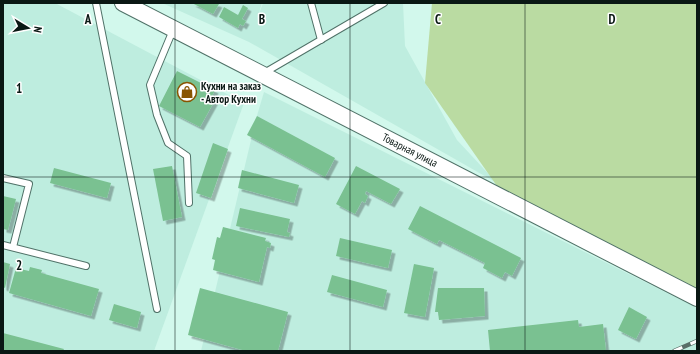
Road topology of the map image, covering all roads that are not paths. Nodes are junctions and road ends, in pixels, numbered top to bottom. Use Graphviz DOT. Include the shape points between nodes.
graph roads {
  1 [pos="96,3"];
  2 [pos="123,3"];
  3 [pos="311,3"];
  4 [pos="384,3"];
  5 [pos="174,28"];
  6 [pos="321,40"];
  7 [pos="263,74"];
  8 [pos="3,178"];
  9 [pos="189,203"];
  10 [pos="3,245"];
  11 [pos="13,247"];
  12 [pos="86,266"];
  13 [pos="697,298"];
  14 [pos="157,309"];
  1 -- 14 [label="lane"];
  2 -- 5 [label="street, Товарная улица"];
  3 -- 6 [label="lane"];
  4 -- 6 [label="lane"];
  5 -- 7 [label="street, Товарная улица"];
  5 -- 9 [label="lane" via="150,85 157,115 168,143 187,156"];
  6 -- 7 [label="lane"];
  7 -- 13 [label="street, Товарная улица"];
  8 -- 11 [label="lane" via="28,184"];
  10 -- 11 [label="lane"];
  11 -- 12 [label="lane"];
}
